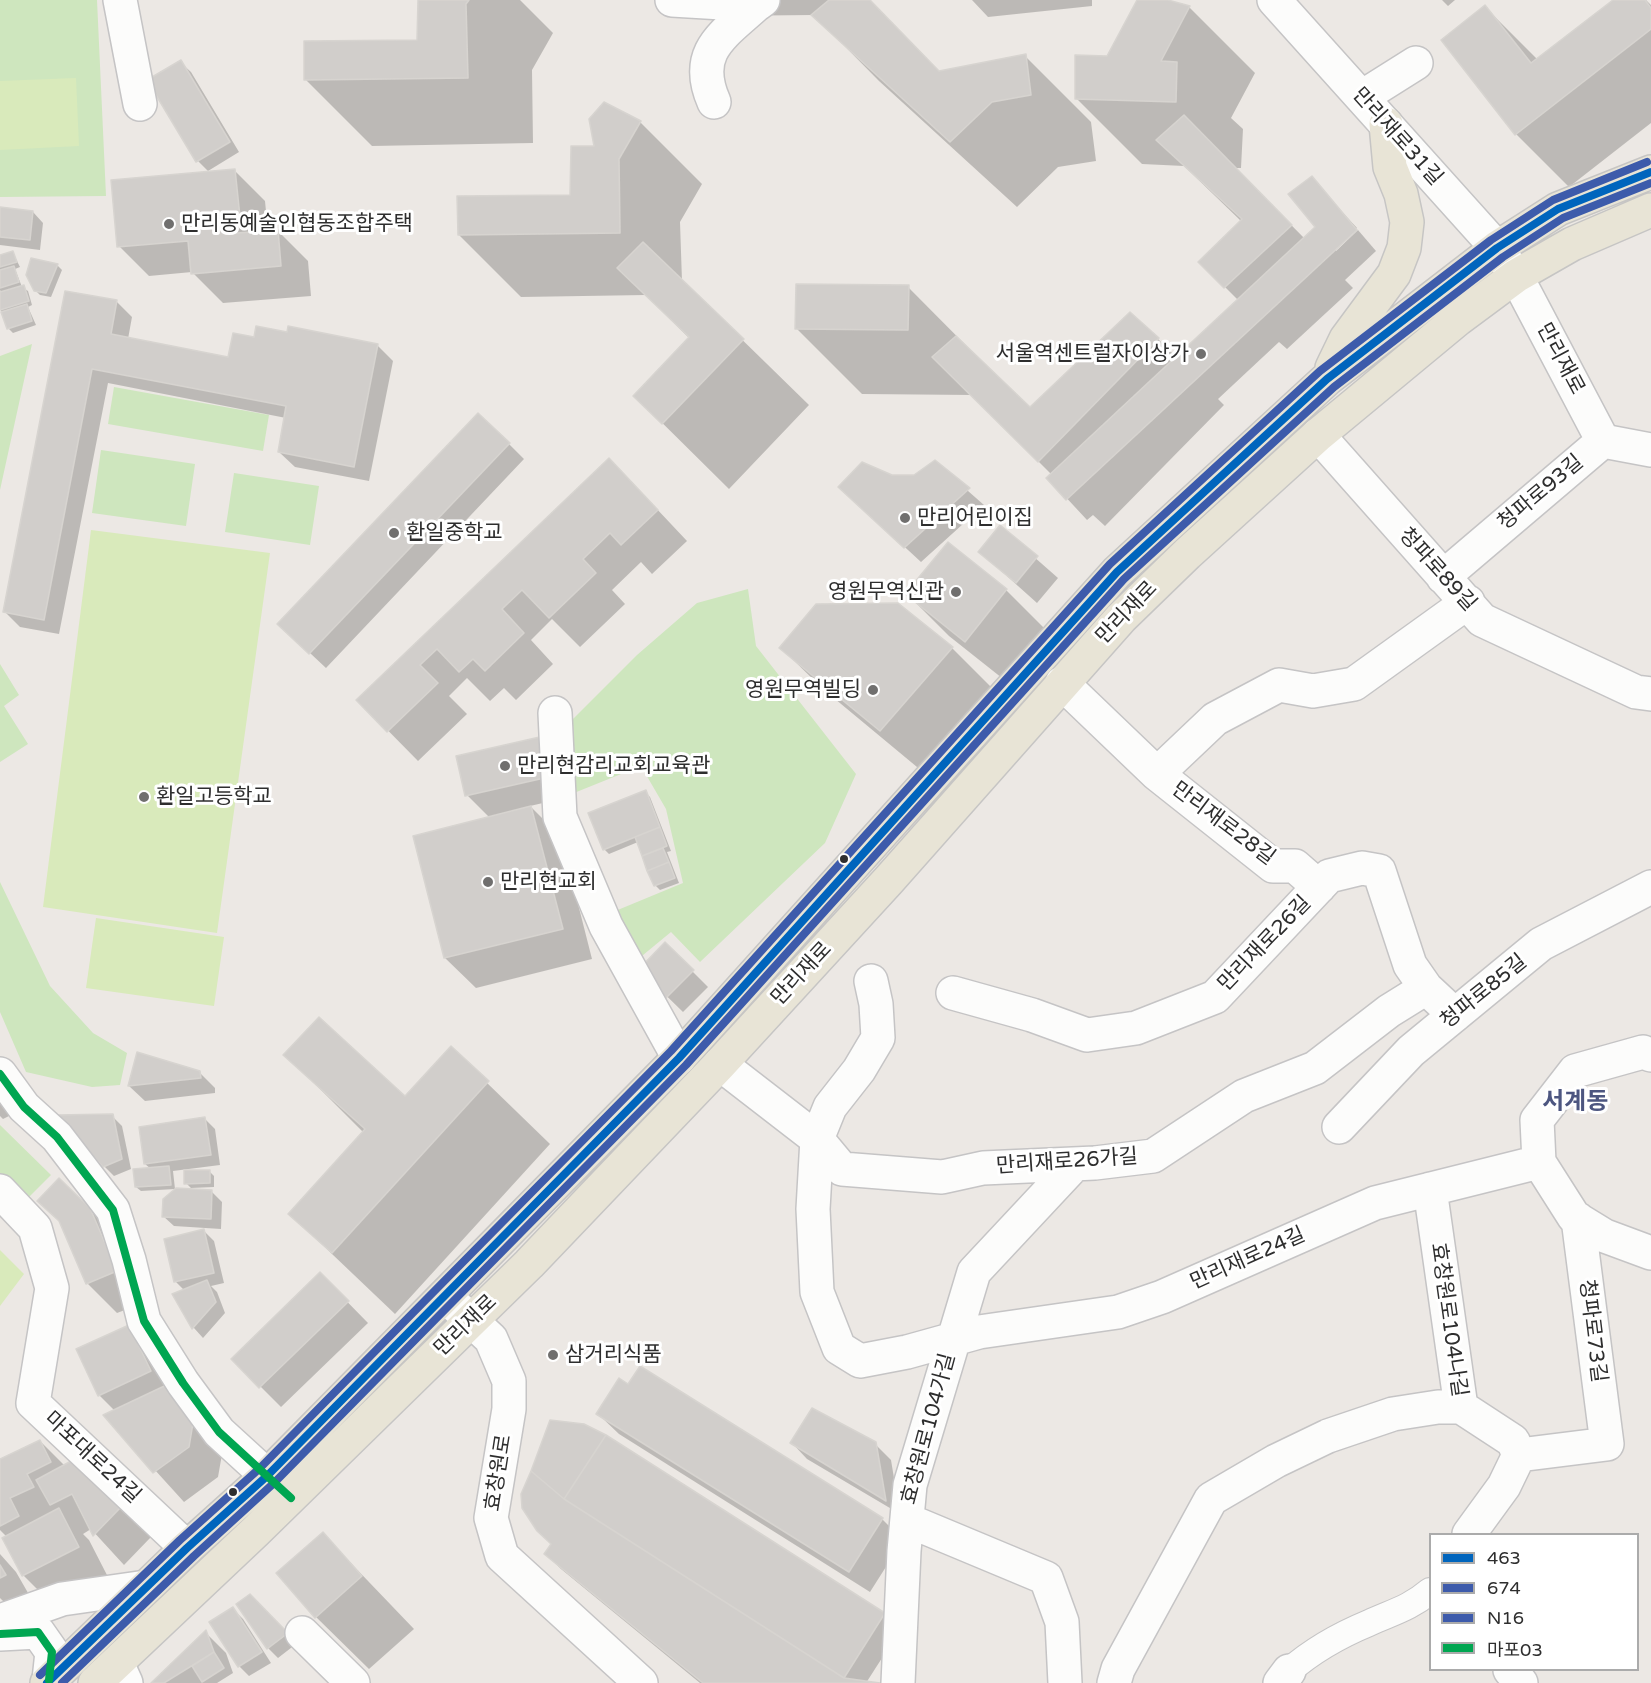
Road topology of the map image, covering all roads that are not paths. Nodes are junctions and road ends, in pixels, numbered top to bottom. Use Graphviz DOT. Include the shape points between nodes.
graph roads {
  1 [pos="120,0"];
  2 [pos="672,0"];
  3 [pos="1274,0"];
  4 [pos="760,2"];
  5 [pos="1416,63"];
  6 [pos="1362,97"];
  7 [pos="714,102"];
  8 [pos="140,104"];
  9 [pos="1386,124"];
  10 [pos="1651,172"];
  11 [pos="1651,210"];
  12 [pos="1497,248"];
  13 [pos="1516,276"];
  14 [pos="1410,357"];
  15 [pos="1327,379"];
  16 [pos="1318,435"];
  17 [pos="1603,441"];
  18 [pos="1651,450"];
  19 [pos="1443,577"];
  20 [pos="1468,602"];
  21 [pos="1062,683"];
  22 [pos="1651,694"];
  23 [pos="555,713"];
  24 [pos="1157,774"];
  25 [pos="1651,886"];
  26 [pos="1320,887"];
  27 [pos="871,981"];
  28 [pos="1426,988"];
  29 [pos="953,993"];
  30 [pos="1455,1015"];
  31 [pos="1651,1055"];
  32 [pos="679,1058"];
  33 [pos="720,1064"];
  34 [pos="0,1074"];
  35 [pos="1339,1127"];
  36 [pos="817,1139"];
  37 [pos="1539,1161"];
  38 [pos="1075,1164"];
  39 [pos="1430,1189"];
  40 [pos="0,1191"];
  41 [pos="1578,1219"];
  42 [pos="1651,1253"];
  43 [pos="445,1296"];
  44 [pos="471,1321"];
  45 [pos="966,1336"];
  46 [pos="1461,1407"];
  47 [pos="1520,1455"];
  48 [pos="267,1476"];
  49 [pos="291,1498"];
  50 [pos="907,1520"];
  51 [pos="1470,1533"];
  52 [pos="188,1548"];
  53 [pos="201,1583"];
  54 [pos="146,1587"];
  55 [pos="1429,1592"];
  56 [pos="0,1621"];
  57 [pos="302,1633"];
  58 [pos="0,1634"];
  59 [pos="1511,1671"];
  60 [pos="112,1676"];
  61 [pos="1285,1677"];
  62 [pos="48,1682"];
  63 [pos="353,1683"];
  64 [pos="641,1683"];
  65 [pos="898,1683"];
  66 [pos="1065,1683"];
  67 [pos="1114,1683"];
  68 [pos="1521,1683"];
  1 -- 8 [label="street"];
  2 -- 4 [label="street"];
  3 -- 6 [label="street, 만리재로31길"];
  4 -- 7 [label="street" via="712,45 706,74"];
  5 -- 6 [label="street"];
  6 -- 9 [label="street, 만리재로31길"];
  9 -- 12 [label="street, 만리재로31길"];
  9 -- 15 [label="main road" via="1390,167 1407,222 1404,248 1394,274 1346,339"];
  10 -- 12 [label="main road, 만리재로" via="1558,209"];
  11 -- 13 [label="main road, 만리재로" via="1572,244"];
  12 -- 13 [label="street, 만리재로31길"];
  12 -- 15 [label="main road, 만리재로"];
  13 -- 14 [label="main road, 만리재로"];
  13 -- 17 [label="street, 만리재로"];
  14 -- 15 [label="main road" via="1395,347"];
  14 -- 16 [label="main road, 만리재로"];
  15 -- 32 [label="main road, 만리재로" via="1117,572"];
  16 -- 19 [label="street, 청파로89길"];
  16 -- 21 [label="main road, 만리재로" via="1187,554"];
  17 -- 18 [label="street, 청파로93길"];
  17 -- 19 [label="street, 청파로93길"];
  19 -- 20 [label="street, 청파로89길"];
  20 -- 22 [label="street, 청파로89길" via="1482,620 1636,692"];
  20 -- 24 [label="street, 만리재로28길" via="1354,684 1313,691 1279,685 1215,719"];
  21 -- 24 [label="street, 만리재로28길"];
  21 -- 33 [label="main road, 만리재로"];
  23 -- 32 [label="street" via="560,817 606,926"];
  24 -- 26 [label="street, 만리재로28길" via="1273,867 1295,866"];
  25 -- 30 [label="street, 청파로85길" via="1541,944"];
  26 -- 28 [label="street, 만리재로26길" via="1329,876 1362,868 1379,871 1410,964"];
  26 -- 29 [label="street, 만리재로26길" via="1215,997 1136,1028 1087,1035"];
  27 -- 36 [label="street, 만리재로24길" via="878,1038 830,1107"];
  28 -- 30 [label="street, 만리재로26길"];
  28 -- 38 [label="street, 만리재로26가길" via="1315,1068 1244,1096 1152,1156"];
  30 -- 35 [label="street, 청파로85길" via="1411,1051"];
  31 -- 37 [label="street" via="1642,1052 1575,1071 1538,1120"];
  32 -- 43 [label="main road, 만리재로"];
  33 -- 36 [label="street"];
  33 -- 44 [label="main road, 만리재로"];
  34 -- 48 [label="street" via="24,1107 57,1137 113,1210 144,1321 219,1432"];
  36 -- 38 [label="street, 만리재로26가길" via="842,1169 942,1177 983,1168"];
  36 -- 45 [label="street, 만리재로24길" via="813,1209 818,1292 839,1348 860,1361"];
  37 -- 39 [label="street, 만리재로24길"];
  37 -- 41 [label="street, 청파로73길"];
  38 -- 45 [label="street" via="974,1272"];
  39 -- 45 [label="street, 만리재로24길" via="1375,1203 1162,1297 1118,1312"];
  39 -- 46 [label="street, 효창원로104나길"];
  40 -- 52 [label="street, 마포대로24길" via="35,1228 52,1288 33,1403"];
  41 -- 42 [label="street, 청파로73길" via="1605,1236"];
  41 -- 47 [label="street, 청파로73길" via="1606,1444"];
  43 -- 44 [label="street, 효창원로"];
  43 -- 48 [label="main road, 만리재로"];
  44 -- 49 [label="main road, 만리재로"];
  44 -- 64 [label="street, 효창원로" via="491,1339 509,1381 509,1409 491,1518 502,1556"];
  45 -- 50 [label="street, 효창원로104가길" via="910,1485"];
  46 -- 47 [label="street" via="1514,1441"];
  46 -- 67 [label="street, 효창원로104나길" via="1393,1414 1328,1436 1211,1499"];
  47 -- 51 [label="street" via="1504,1486"];
  48 -- 49 [label="street"];
  48 -- 52 [label="main road, 만리재로"];
  49 -- 53 [label="main road, 만리재로"];
  50 -- 65 [label="street, 효창원로104가길"];
  50 -- 66 [label="street, 효창원로104가길" via="1046,1578 1062,1622"];
  52 -- 53 [label="main road" via="200,1562"];
  52 -- 54 [label="main road, 만리재로"];
  53 -- 60 [label="main road, 만리재로"];
  54 -- 56 [label="street" via="62,1599"];
  54 -- 62 [label="main road, 만리재로"];
  55 -- 61 [label="street" via="1411,1606 1310,1653"];
  57 -- 63 [label="street"];
  58 -- 62 [label="street" via="38,1632 52,1652"];
  59 -- 68 [label="street"];
}
